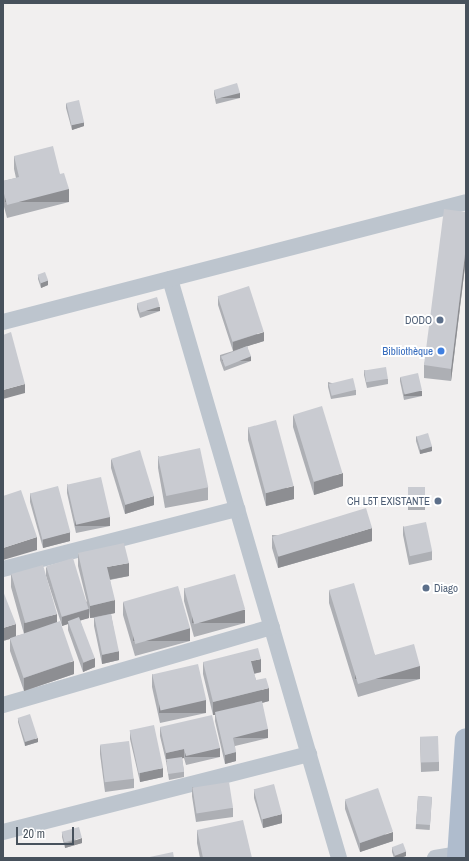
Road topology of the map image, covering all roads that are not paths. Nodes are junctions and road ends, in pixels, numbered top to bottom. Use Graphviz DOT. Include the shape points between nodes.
graph roads {
  1 [pos="466,202"];
  2 [pos="170,279"];
  3 [pos="3,322"];
  4 [pos="237,509"];
  5 [pos="3,569"];
  6 [pos="272,627"];
  7 [pos="3,705"];
  8 [pos="466,739"];
  9 [pos="309,754"];
  10 [pos="465,784"];
  11 [pos="3,832"];
  12 [pos="458,856"];
  13 [pos="339,858"];
  14 [pos="435,858"];
  1 -- 2 [label="street"];
  2 -- 3 [label="street"];
  2 -- 4 [label="street"];
  4 -- 5 [label="street"];
  4 -- 6 [label="street"];
  6 -- 7 [label="street"];
  6 -- 9 [label="street"];
  8 -- 10 [label="main road"];
  9 -- 11 [label="street"];
  9 -- 13 [label="street"];
  10 -- 12 [label="main road"];
  12 -- 14 [label="street"];
}
